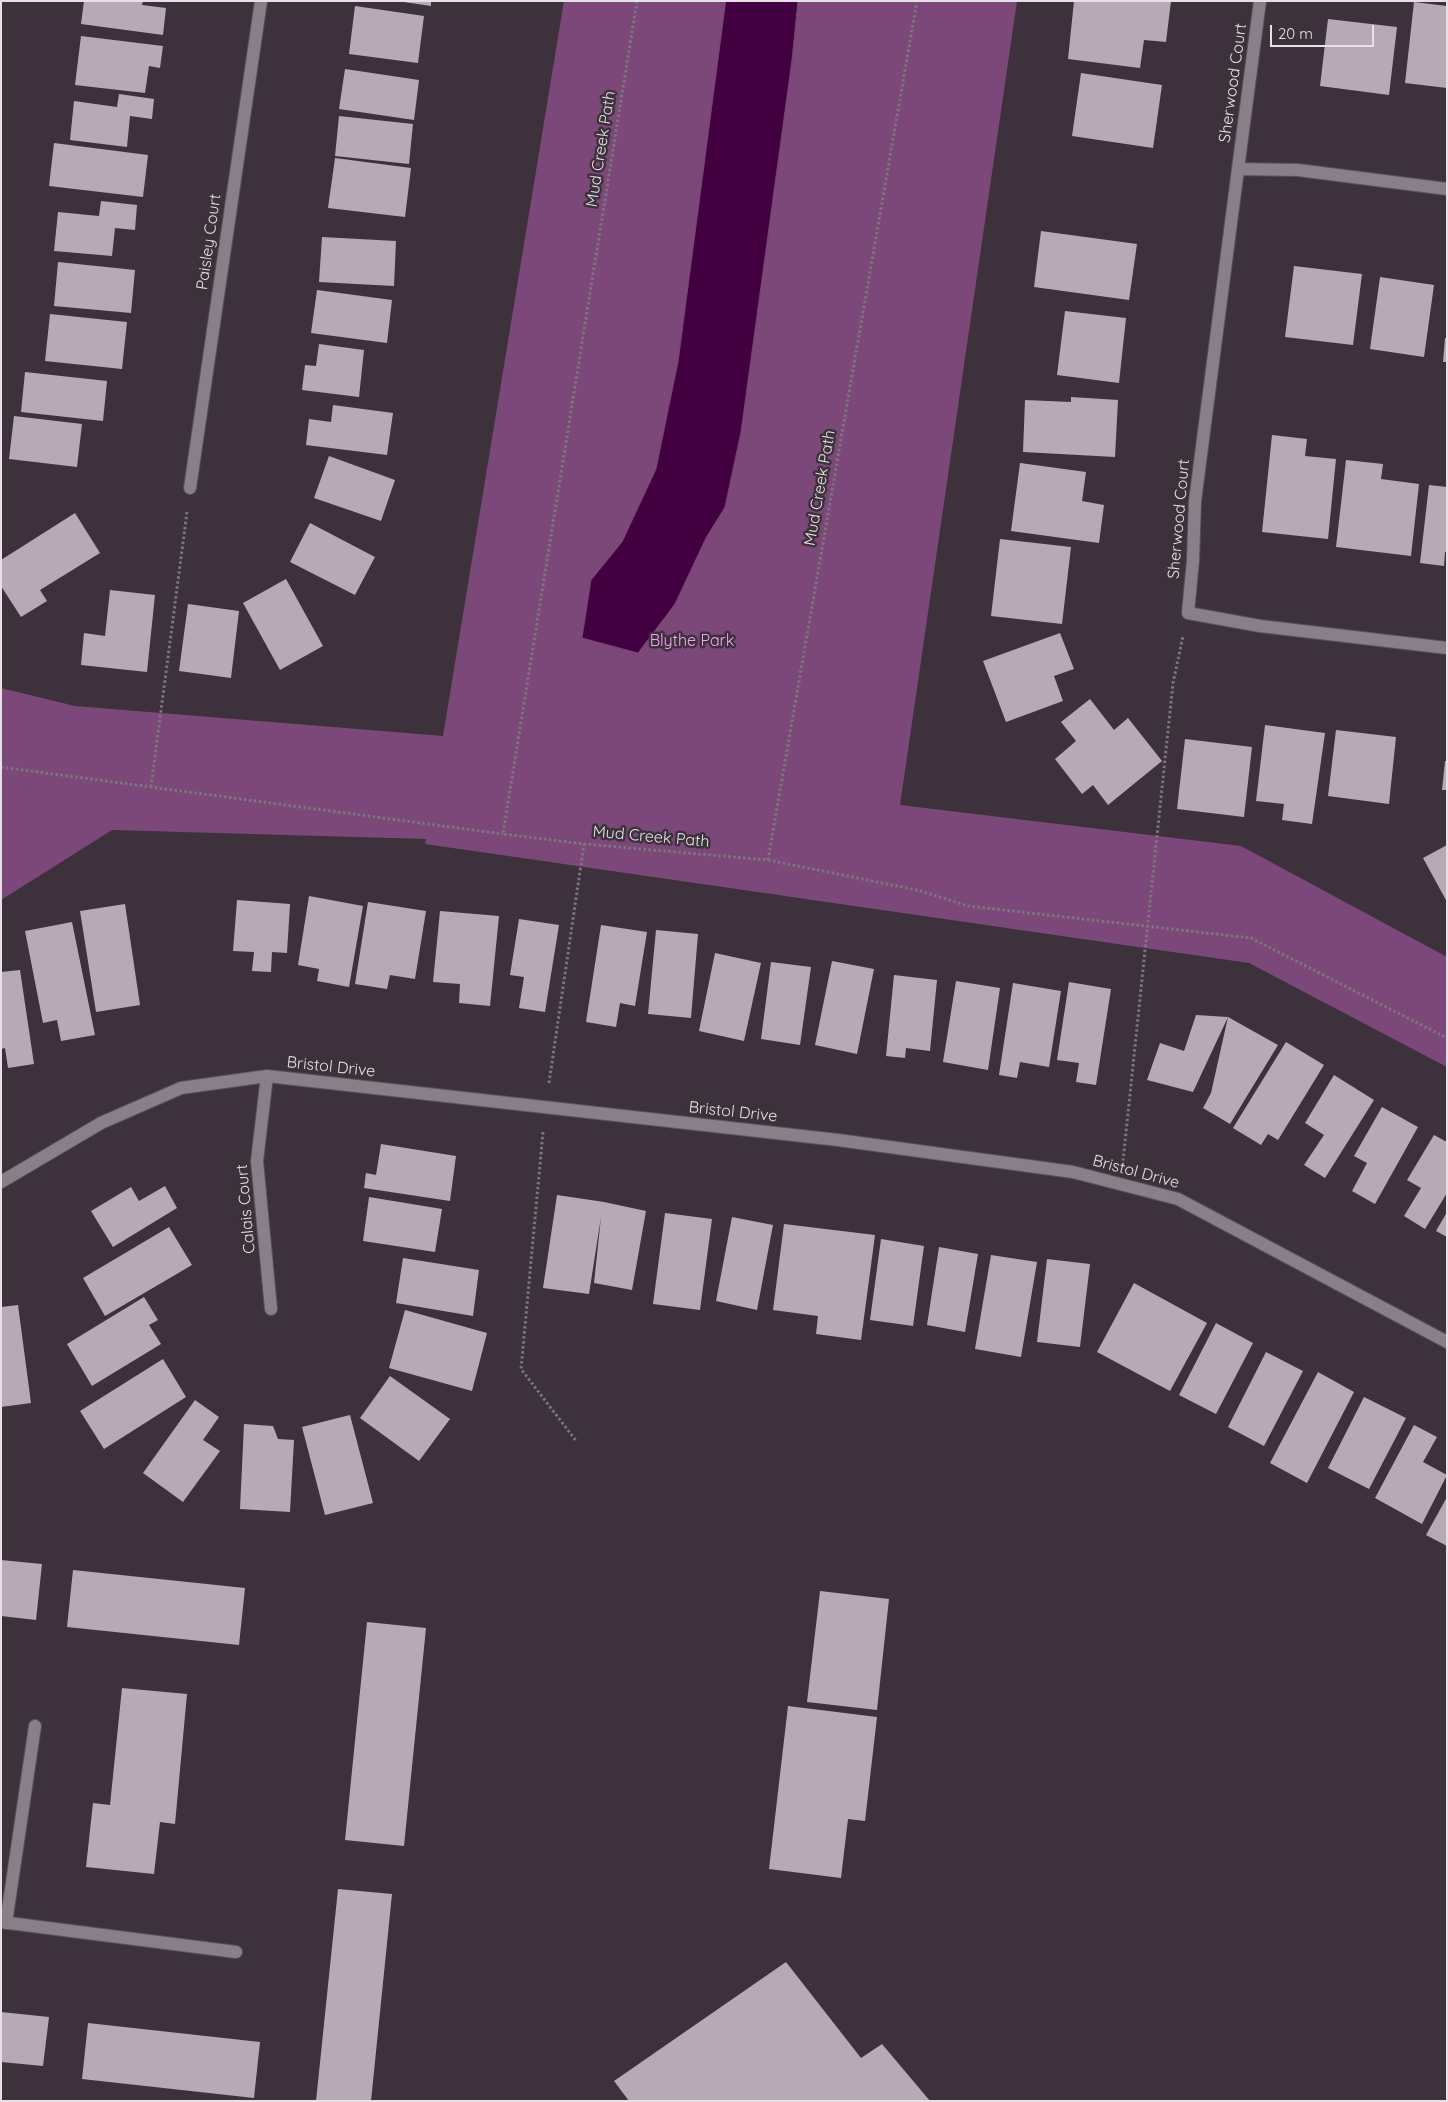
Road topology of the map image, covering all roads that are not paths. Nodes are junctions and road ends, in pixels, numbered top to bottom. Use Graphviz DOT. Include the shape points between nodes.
graph roads {
  1 [pos="261,1"];
  2 [pos="1260,1"];
  3 [pos="1238,169"];
  4 [pos="1447,189"];
  5 [pos="190,488"];
  6 [pos="1447,648"];
  7 [pos="267,1076"];
  8 [pos="1,1182"];
  9 [pos="271,1309"];
  10 [pos="1447,1342"];
  11 [pos="35,1726"];
  12 [pos="4,1922"];
  13 [pos="236,1952"];
  1 -- 5 [label="street, Paisley Court"];
  2 -- 3 [label="street, Sherwood Court"];
  3 -- 4 [label="street" via="1298,170"];
  3 -- 6 [label="street, Sherwood Court" via="1195,500 1188,613 1260,626"];
  7 -- 8 [label="street, Bristol Drive" via="181,1088 101,1123"];
  7 -- 9 [label="street, Calais Court" via="257,1160"];
  7 -- 10 [label="street, Bristol Drive" via="848,1142 1073,1172 1178,1199"];
  11 -- 12 [label="street"];
  12 -- 13 [label="street"];
}
